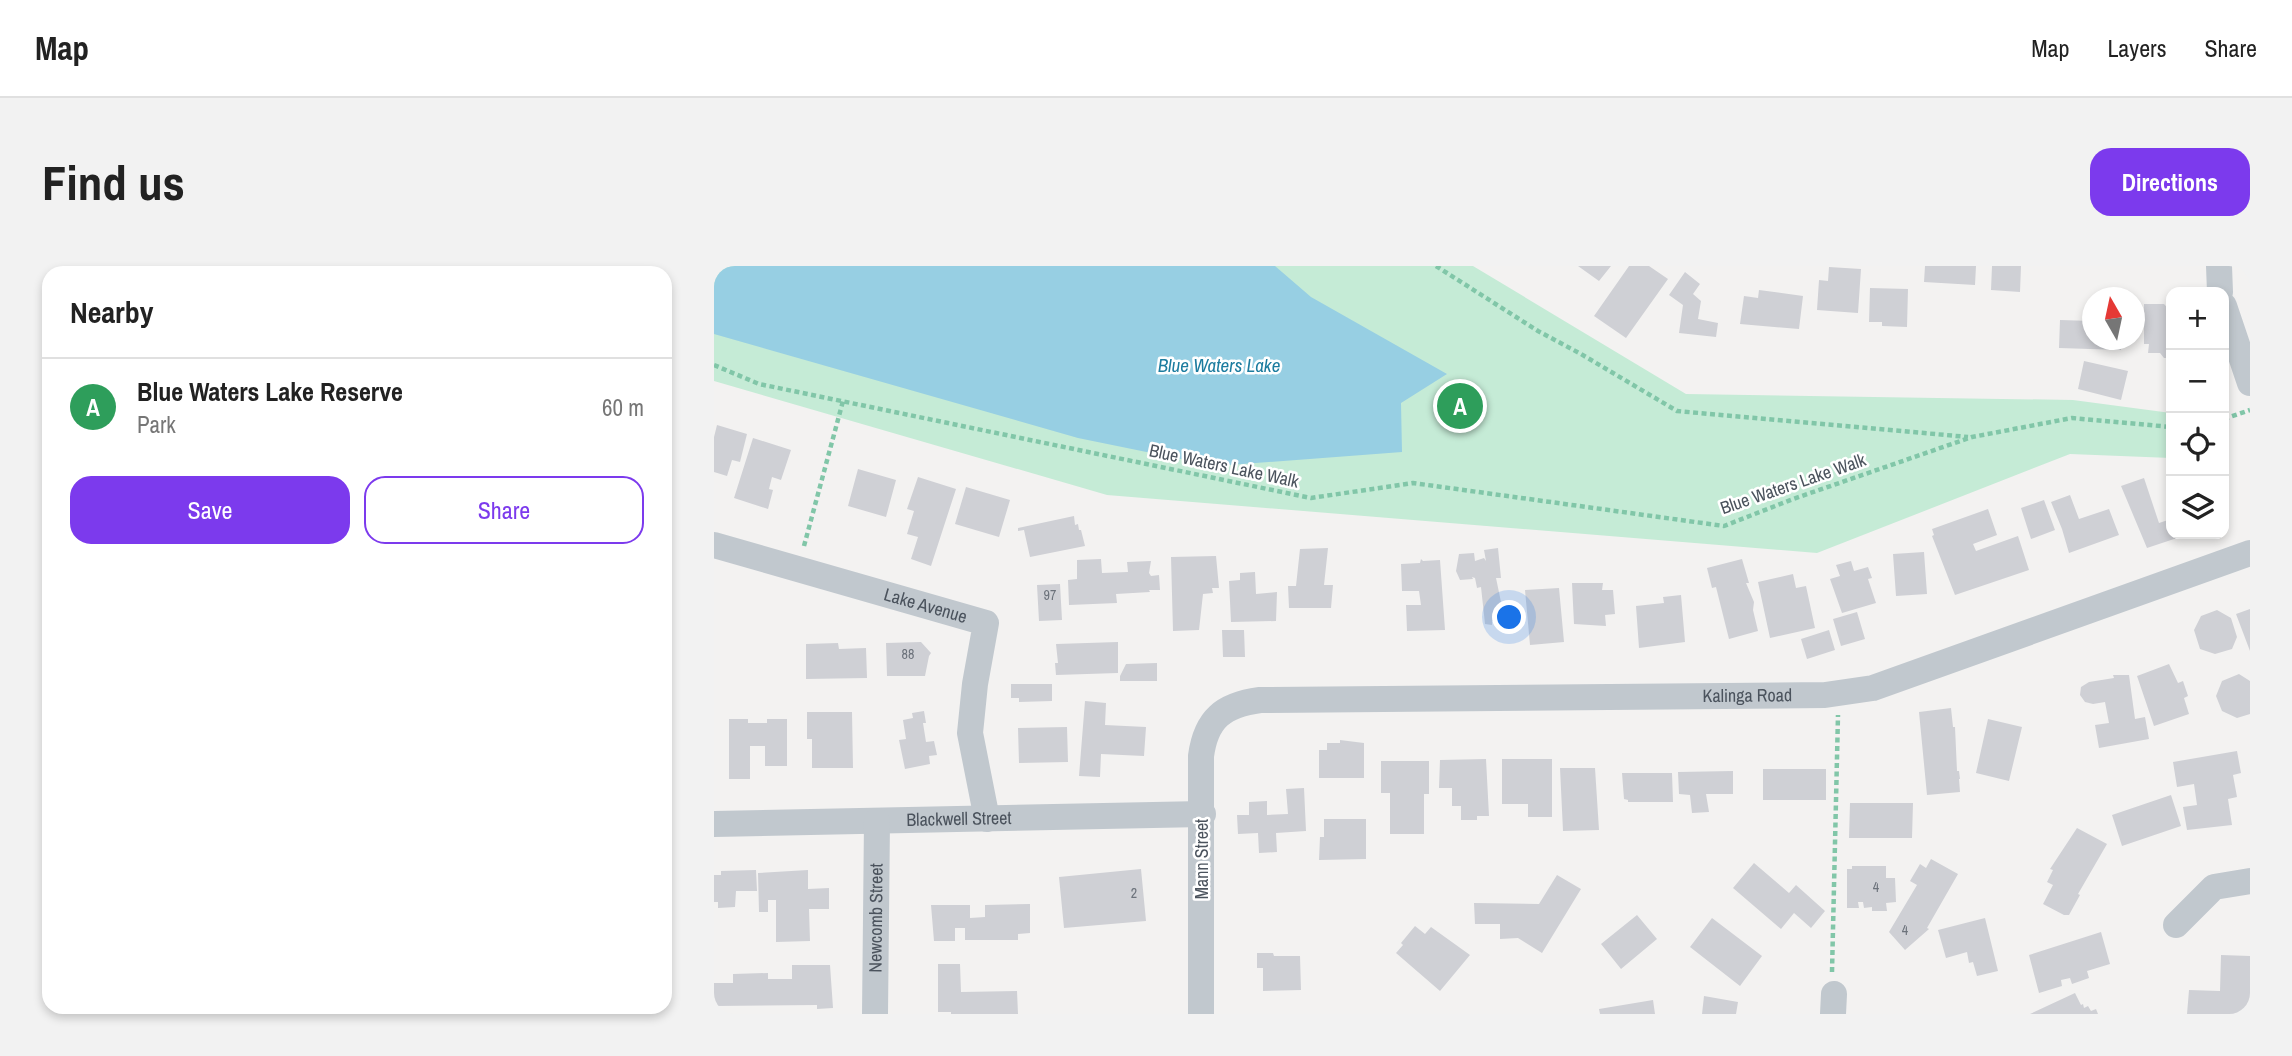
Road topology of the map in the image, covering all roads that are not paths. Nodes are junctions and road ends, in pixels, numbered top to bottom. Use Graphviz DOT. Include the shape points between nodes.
graph roads {
  1 [pos="2219,266"];
  2 [pos="2220,287"];
  3 [pos="2229,321"];
  4 [pos="2250,383"];
  5 [pos="714,545"];
  6 [pos="2250,552"];
  7 [pos="1223,712"];
  8 [pos="1203,814"];
  9 [pos="987,819"];
  10 [pos="877,821"];
  11 [pos="714,824"];
  12 [pos="2250,881"];
  13 [pos="2176,925"];
  14 [pos="875,1014"];
  15 [pos="1201,1014"];
  1 -- 2 [label="street"];
  3 -- 4 [label="street"];
  5 -- 9 [label="street, Lake Avenue" via="986,623 970,733"];
  6 -- 7 [label="street, Kalinga Road" via="1873,688 1751,696 1260,700"];
  7 -- 8 [label="street, Mann Street" via="1211,722 1204,737"];
  8 -- 9 [label="street, Blackwell Street"];
  8 -- 15 [label="street, Mann Street"];
  9 -- 10 [label="street, Blackwell Street"];
  10 -- 11 [label="street, Blackwell Street"];
  10 -- 14 [label="street, Newcomb Street"];
  12 -- 13 [label="street" via="2214,887"];
}
